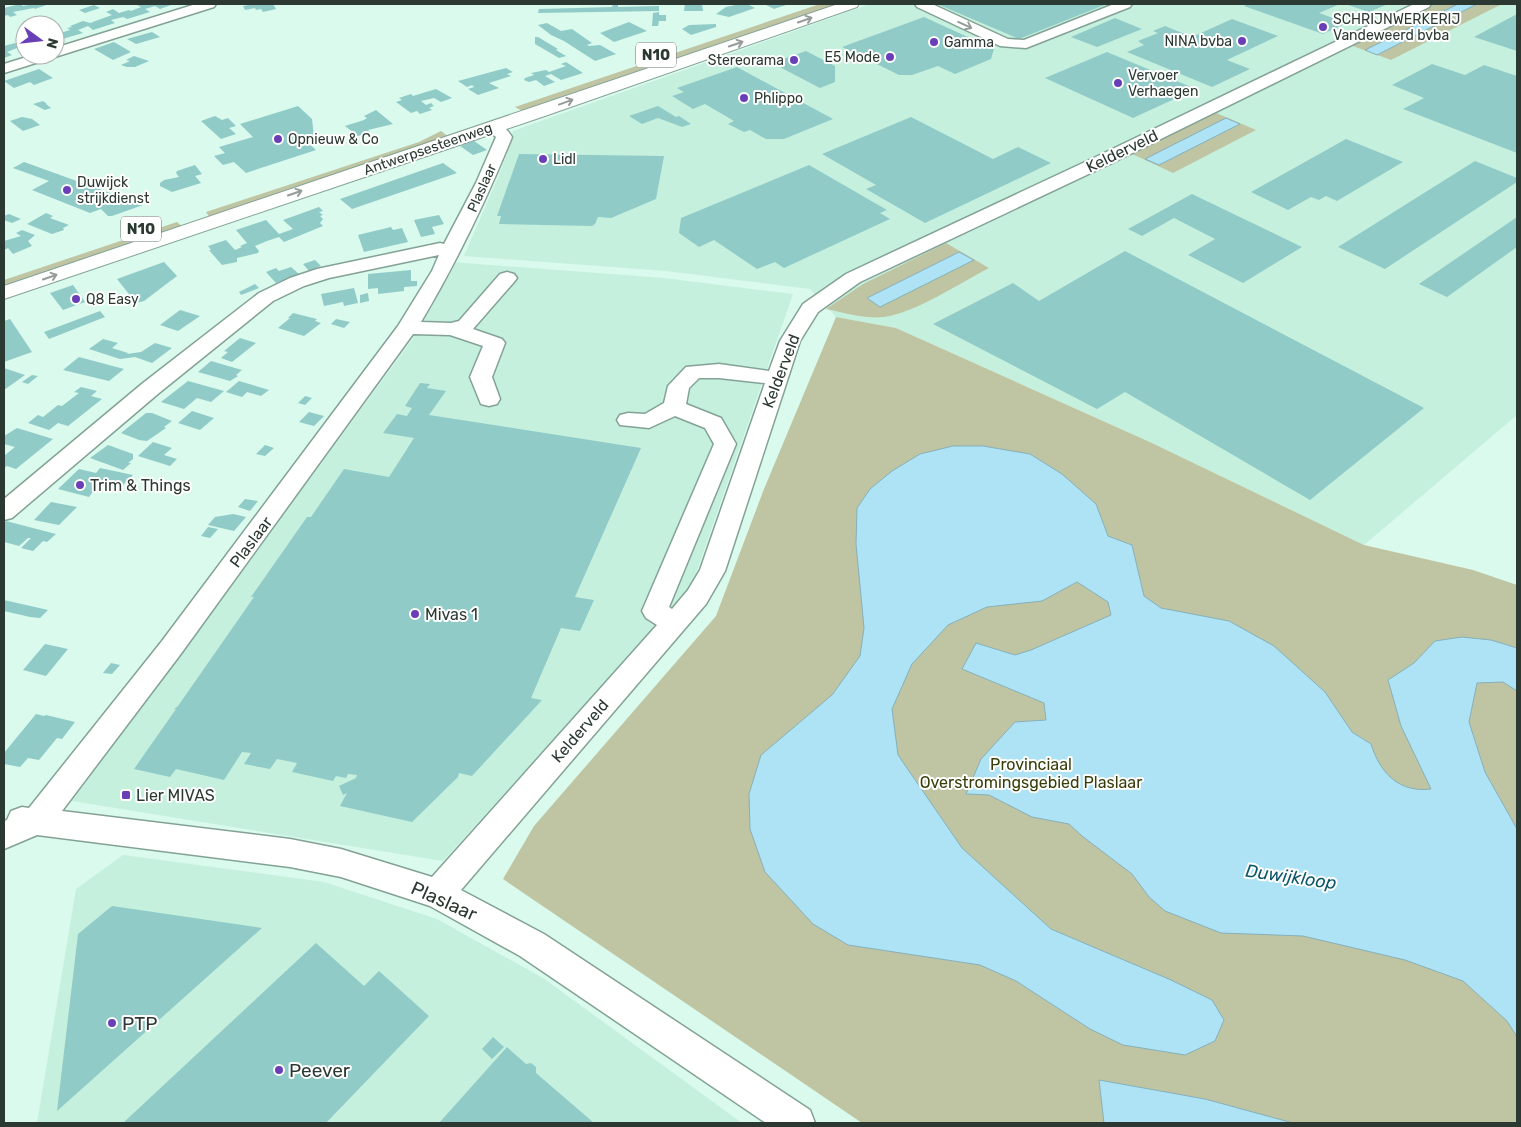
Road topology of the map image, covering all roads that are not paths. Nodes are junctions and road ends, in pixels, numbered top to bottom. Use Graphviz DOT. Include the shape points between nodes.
graph roads {
  1 [pos="209,4"];
  2 [pos="809,4"];
  3 [pos="852,4"];
  4 [pos="922,4"];
  5 [pos="1125,4"];
  6 [pos="1424,4"];
  7 [pos="1043,22"];
  8 [pos="1062,30"];
  9 [pos="65,50"];
  10 [pos="670,50"];
  11 [pos="17,65"];
  12 [pos="4,69"];
  13 [pos="495,118"];
  14 [pos="444,126"];
  15 [pos="205,216"];
  16 [pos="449,252"];
  17 [pos="4,276"];
  18 [pos="507,278"];
  19 [pos="4,292"];
  20 [pos="407,328"];
  21 [pos="452,329"];
  22 [pos="777,378"];
  23 [pos="489,399"];
  24 [pos="674,407"];
  25 [pos="628,420"];
  26 [pos="4,512"];
  27 [pos="674,623"];
  28 [pos="4,817"];
  29 [pos="36,822"];
  30 [pos="4,835"];
  31 [pos="438,894"];
  32 [pos="797,1123"];
  1 -- 9 [label="street"];
  2 -- 10 [label="main road, N10"];
  13 -- 3 [label="main road, Antwerpsesteenweg / N10, one-way" via="520,118"];
  4 -- 8 [label="street, one-way" via="1005,43 1026,44"];
  5 -- 8 [label="street"];
  6 -- 22 [label="street, Kelderveld" via="853,278 810,308 790,341"];
  7 -- 8 [label="street"];
  11 -- 12 [label="street"];
  15 -- 13 [label="main road, Antwerpsesteenweg / N10, one-way"];
  13 -- 16 [label="street, Plaslaar" via="504,138 465,225"];
  14 -- 15 [label="main road, Antwerpsesteenweg / N10"];
  15 -- 17 [label="main road, Antwerpsesteenweg / N10"];
  19 -- 15 [label="main road, Antwerpsesteenweg / N10, one-way"];
  16 -- 20 [label="street, Plaslaar" via="442,271"];
  16 -- 26 [label="street" via="440,248 324,273 266,297 151,388"];
  18 -- 21 [label="street" via="466,325"];
  20 -- 21 [label="street"];
  20 -- 29 [label="street, Plaslaar" via="182,633"];
  21 -- 23 [label="street" via="495,342 480,377"];
  22 -- 24 [label="street" via="719,371 693,372 679,386"];
  22 -- 27 [label="street, Kelderveld" via="712,571 697,597"];
  24 -- 25 [label="street" via="649,421"];
  24 -- 27 [label="street" via="713,424 725,444 655,611"];
  27 -- 31 [label="street, Kelderveld"];
  28 -- 29 [label="street, Plaslaar"];
  29 -- 30 [label="street, Plaslaar"];
  29 -- 31 [label="street, Plaslaar" via="290,853 341,863"];
  31 -- 32 [label="street, Plaslaar" via="532,945"];
}
